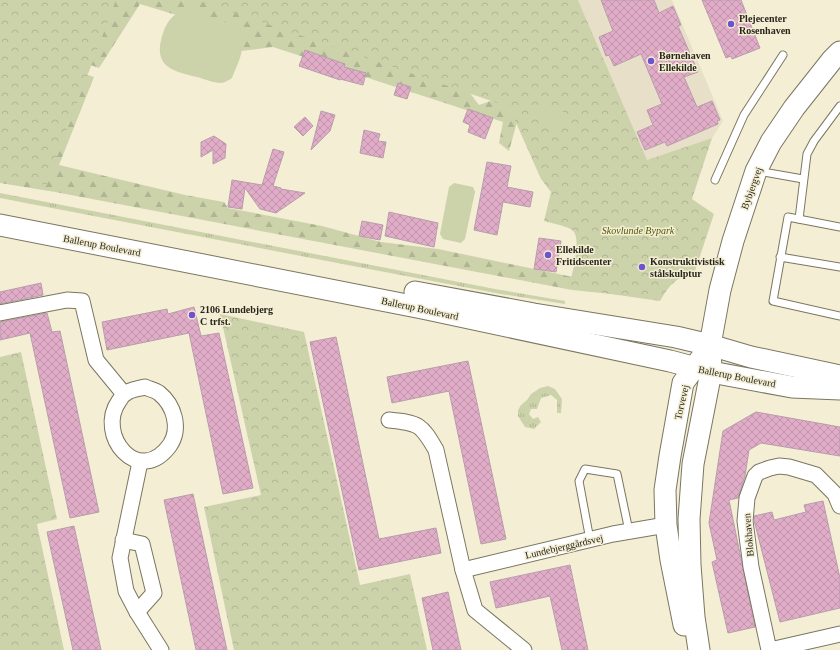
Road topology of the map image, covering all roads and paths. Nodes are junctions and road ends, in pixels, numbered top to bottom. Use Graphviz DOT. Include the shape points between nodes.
graph roads {
  1 [pos="840,52"];
  2 [pos="783,55"];
  3 [pos="840,106"];
  4 [pos="756,171"];
  5 [pos="803,179"];
  6 [pos="715,180"];
  7 [pos="0,212"];
  8 [pos="799,219"];
  9 [pos="0,225"];
  10 [pos="840,227"];
  11 [pos="780,257"];
  12 [pos="840,267"];
  13 [pos="0,313"];
  14 [pos="840,316"];
  15 [pos="710,345"];
  16 [pos="703,370"];
  17 [pos="840,376"];
  18 [pos="840,389"];
  19 [pos="124,394"];
  20 [pos="389,420"];
  21 [pos="140,462"];
  22 [pos="840,506"];
  23 [pos="666,525"];
  24 [pos="629,531"];
  25 [pos="123,540"];
  26 [pos="590,540"];
  27 [pos="463,570"];
  28 [pos="137,612"];
  29 [pos="840,634"];
  30 [pos="161,650"];
  31 [pos="524,650"];
  32 [pos="690,650"];
  33 [pos="699,650"];
  34 [pos="769,650"];
  1 -- 4 [label="street, Bybjergvej" via="770,142"];
  2 -- 6 [label="lane" via="744,115"];
  3 -- 5 [label="lane" via="807,154"];
  4 -- 5 [label="lane"];
  4 -- 15 [label="street, Bybjergvej" via="720,290"];
  5 -- 8 [label="lane"];
  7 -- 15 [label="street, Ballerup Boulevard"];
  8 -- 10 [label="lane"];
  8 -- 11 [label="lane" via="788,217"];
  9 -- 16 [label="street, Ballerup Boulevard" via="422,308"];
  11 -- 12 [label="lane"];
  11 -- 14 [label="lane" via="772,301"];
  13 -- 19 [label="street" via="67,300 82,301 96,360"];
  15 -- 16 [label="street"];
  15 -- 17 [label="street, Ballerup Boulevard" via="751,357"];
  16 -- 18 [label="street, Ballerup Boulevard" via="792,387"];
  16 -- 23 [label="street, Torvevej" via="683,383 665,490"];
  16 -- 33 [label="street" via="689,519 693,602"];
  19 -- 21 [label="street" via="116,405 112,418 113,432 120,448"];
  19 -- 21 [label="street" via="145,387 158,392 168,402 174,414 176,428 172,442 155,460"];
  20 -- 27 [label="street" via="414,423 427,433 436,450"];
  21 -- 25 [label="street"];
  22 -- 34 [label="street, Blokhaven" via="835,494 816,475 779,466 759,472 755,476 747,498 745,521 751,567"];
  23 -- 24 [label="street, Lundebjerggårdsvej"];
  23 -- 32 [label="street, Torvevej" via="677,595"];
  24 -- 26 [label="street, Lundebjerggårdsvej"];
  24 -- 26 [label="lane" via="617,474 585,469 579,481"];
  25 -- 28 [label="street" via="120,558 126,591"];
  25 -- 28 [label="street" via="142,544 154,593"];
  26 -- 27 [label="street, Lundebjerggårdsvej"];
  27 -- 31 [label="street" via="475,610"];
  28 -- 30 [label="street"];
  29 -- 34 [label="street, Blokhaven"];
}
